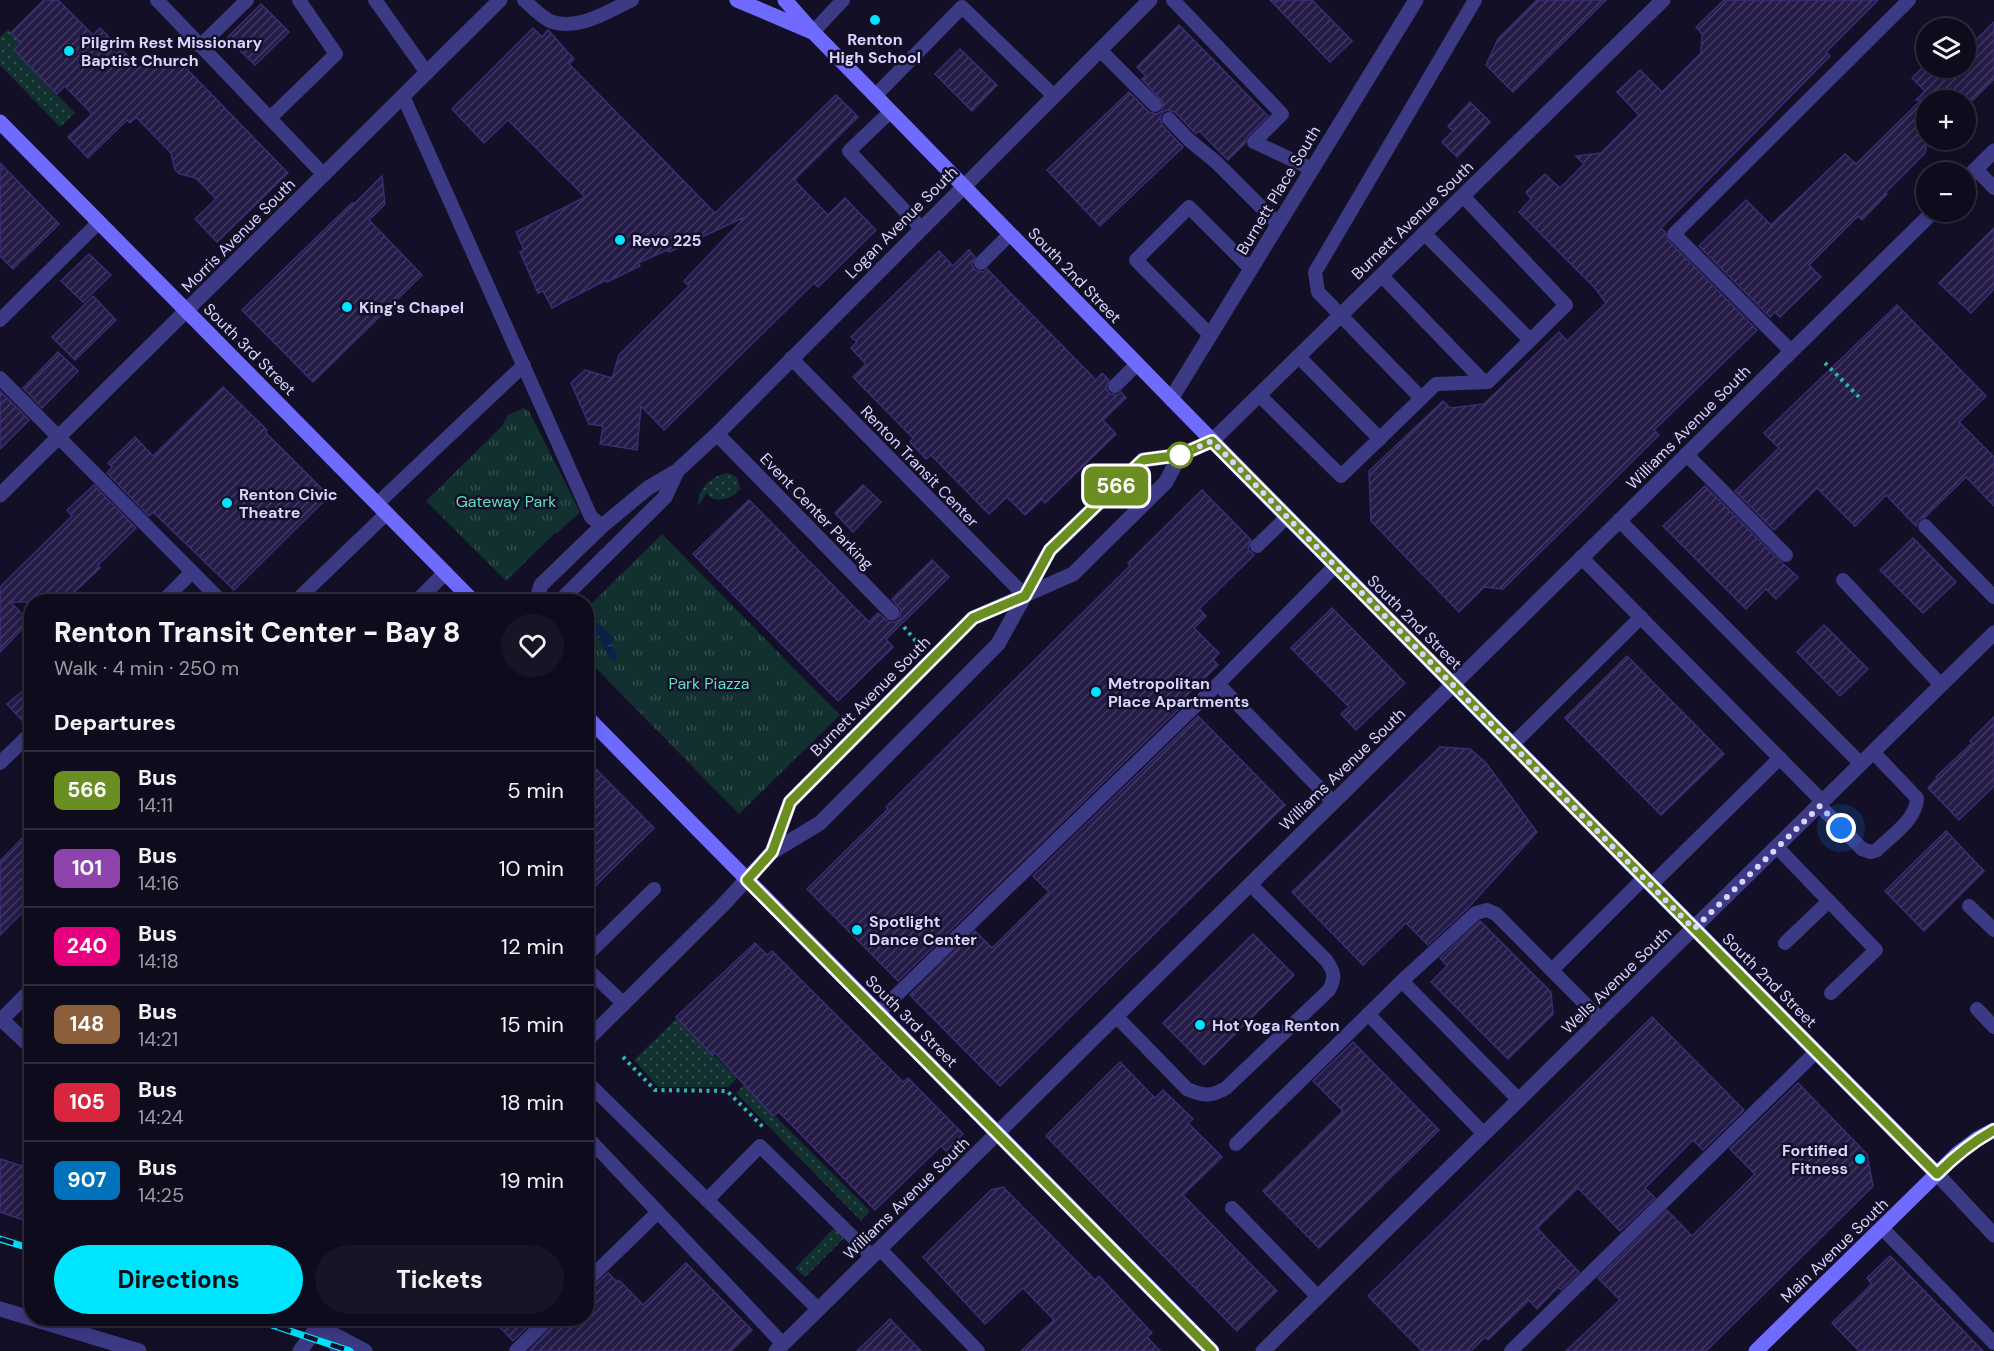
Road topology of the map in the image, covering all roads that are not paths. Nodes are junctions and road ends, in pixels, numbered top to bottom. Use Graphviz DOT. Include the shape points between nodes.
graph roads {
  1 [pos="157,0"];
  2 [pos="248,0"];
  3 [pos="299,0"];
  4 [pos="375,0"];
  5 [pos="500,0"];
  6 [pos="524,0"];
  7 [pos="632,0"];
  8 [pos="737,0"];
  9 [pos="785,0"];
  10 [pos="843,0"];
  11 [pos="1150,0"];
  12 [pos="1173,0"];
  13 [pos="1416,0"];
  14 [pos="1475,0"];
  15 [pos="1663,0"];
  16 [pos="1909,0"];
  17 [pos="813,32"];
  18 [pos="200,46"];
  19 [pos="1100,50"];
  20 [pos="427,73"];
  21 [pos="403,96"];
  22 [pos="875,96"];
  23 [pos="1054,96"];
  24 [pos="1155,105"];
  25 [pos="890,112"];
  26 [pos="270,118"];
  27 [pos="1169,119"];
  28 [pos="0,122"];
  29 [pos="1994,151"];
  30 [pos="1976,168"];
  31 [pos="1312,169"];
  32 [pos="324,175"];
  33 [pos="1976,178"];
  34 [pos="963,186"];
  35 [pos="1994,188"];
  36 [pos="1463,196"];
  37 [pos="99,222"];
  38 [pos="1923,222"];
  39 [pos="1278,224"];
  40 [pos="921,228"];
  41 [pos="1424,233"];
  42 [pos="1010,234"];
  43 [pos="981,263"];
  44 [pos="1251,269"];
  45 [pos="1381,275"];
  46 [pos="186,310"];
  47 [pos="1341,315"];
  48 [pos="0,320"];
  49 [pos="1210,335"];
  50 [pos="1530,340"];
  51 [pos="1791,351"];
  52 [pos="1298,356"];
  53 [pos="791,358"];
  54 [pos="1137,364"];
  55 [pos="524,365"];
  56 [pos="0,378"];
  57 [pos="1484,382"];
  58 [pos="1115,386"];
  59 [pos="1259,394"];
  60 [pos="1421,398"];
  61 [pos="1171,399"];
  62 [pos="717,434"];
  63 [pos="58,437"];
  64 [pos="1380,439"];
  65 [pos="1212,441"];
  66 [pos="1686,454"];
  67 [pos="1180,455"];
  68 [pos="677,471"];
  69 [pos="0,495"];
  70 [pos="382,508"];
  71 [pos="1287,517"];
  72 [pos="1619,520"];
  73 [pos="602,526"];
  74 [pos="1925,526"];
  75 [pos="1257,546"];
  76 [pos="1786,555"];
  77 [pos="1581,557"];
  78 [pos="1335,566"];
  79 [pos="192,572"];
  80 [pos="445,573"];
  81 [pos="1843,580"];
  82 [pos="170,594"];
  83 [pos="214,594"];
  84 [pos="303,594"];
  85 [pos="424,594"];
  86 [pos="466,594"];
  87 [pos="538,594"];
  88 [pos="567,594"];
  89 [pos="1025,596"];
  90 [pos="1994,597"];
  91 [pos="892,613"];
  92 [pos="1641,617"];
  93 [pos="1994,633"];
  94 [pos="1218,684"];
  95 [pos="1453,685"];
  96 [pos="1941,685"];
  97 [pos="594,724"];
  98 [pos="24,740"];
  99 [pos="1512,745"];
  100 [pos="1873,752"];
  101 [pos="1780,758"];
  102 [pos="0,763"];
  103 [pos="1861,764"];
  104 [pos="1333,802"];
  105 [pos="1822,804"];
  106 [pos="1777,847"];
  107 [pos="772,852"];
  108 [pos="747,880"];
  109 [pos="1647,882"];
  110 [pos="1250,884"];
  111 [pos="654,889"];
  112 [pos="1829,901"];
  113 [pos="1969,906"];
  114 [pos="1694,929"];
  115 [pos="1994,930"];
  116 [pos="1785,943"];
  117 [pos="594,948"];
  118 [pos="1552,970"];
  119 [pos="594,976"];
  120 [pos="1402,981"];
  121 [pos="1831,993"];
  122 [pos="24,996"];
  123 [pos="624,1004"];
  124 [pos="1977,1010"];
  125 [pos="878,1013"];
  126 [pos="1368,1014"];
  127 [pos="1116,1016"];
  128 [pos="0,1019"];
  129 [pos="1601,1020"];
  130 [pos="1994,1027"];
  131 [pos="594,1033"];
  132 [pos="24,1041"];
  133 [pos="1816,1052"];
  134 [pos="594,1089"];
  135 [pos="1519,1100"];
  136 [pos="1994,1130"];
  137 [pos="997,1133"];
  138 [pos="1484,1134"];
  139 [pos="594,1144"];
  140 [pos="1236,1144"];
  141 [pos="1937,1174"];
  142 [pos="707,1200"];
  143 [pos="1232,1208"];
  144 [pos="658,1212"];
  145 [pos="1882,1228"];
  146 [pos="1994,1235"];
  147 [pos="876,1252"];
  148 [pos="594,1274"];
  149 [pos="1318,1297"];
  150 [pos="0,1309"];
  151 [pos="818,1309"];
  152 [pos="24,1316"];
  153 [pos="57,1326"];
  154 [pos="316,1326"];
  155 [pos="322,1326"];
  156 [pos="327,1326"];
  157 [pos="541,1326"];
  158 [pos="1994,1343"];
  159 [pos="779,1348"];
  160 [pos="140,1351"];
  161 [pos="300,1351"];
  162 [pos="340,1351"];
  163 [pos="365,1351"];
  164 [pos="516,1351"];
  165 [pos="978,1351"];
  166 [pos="1212,1351"];
  167 [pos="1263,1351"];
  168 [pos="1511,1351"];
  169 [pos="1756,1351"];
  1 -- 18 [label="lane"];
  2 -- 18 [label="lane"];
  3 -- 26 [label="lane" via="336,54"];
  4 -- 20 [label="lane"];
  5 -- 20 [label="street, Morris Avenue South"];
  6 -- 7 [label="lane" via="551,21 568,24 586,21"];
  8 -- 17 [label="main road, South 2nd Street"];
  9 -- 17 [label="main road, South 2nd Street"];
  10 -- 17 [label="lane"];
  11 -- 19 [label="street, Logan Avenue South"];
  12 -- 31 [label="lane" via="1282,114 1254,142"];
  13 -- 31 [label="street, Burnett Place South"];
  14 -- 47 [label="lane" via="1319,264 1315,278 1318,292"];
  15 -- 36 [label="street, Burnett Avenue South"];
  16 -- 51 [label="lane" via="1674,234"];
  17 -- 22 [label="main road, South 2nd Street"];
  18 -- 26 [label="lane"];
  19 -- 23 [label="street, Logan Avenue South"];
  19 -- 24 [label="lane"];
  20 -- 21 [label="street, Morris Avenue South"];
  21 -- 32 [label="street, Morris Avenue South"];
  21 -- 55 [label="lane"];
  22 -- 23 [label="lane" via="962,7"];
  22 -- 25 [label="main road, South 2nd Street"];
  23 -- 34 [label="street, Logan Avenue South"];
  25 -- 34 [label="main road, South 2nd Street"];
  25 -- 40 [label="lane" via="849,151"];
  26 -- 32 [label="lane"];
  27 -- 39 [label="lane"];
  28 -- 37 [label="main road, South 3rd Street"];
  29 -- 30 [label="street"];
  31 -- 39 [label="street, Burnett Place South"];
  32 -- 46 [label="street, Morris Avenue South"];
  33 -- 35 [label="lane"];
  34 -- 40 [label="street, Logan Avenue South"];
  34 -- 42 [label="main road, South 2nd Street"];
  36 -- 41 [label="street, Burnett Avenue South"];
  36 -- 50 [label="lane" via="1566,305"];
  37 -- 46 [label="main road, South 3rd Street"];
  37 -- 48 [label="lane"];
  38 -- 51 [label="street, Williams Avenue South"];
  39 -- 44 [label="street, Burnett Place South"];
  40 -- 53 [label="street, Logan Avenue South"];
  41 -- 45 [label="street, Burnett Avenue South"];
  41 -- 50 [label="lane"];
  42 -- 43 [label="lane"];
  42 -- 54 [label="main road, South 2nd Street"];
  44 -- 49 [label="street, Burnett Place South"];
  44 -- 49 [label="lane" via="1189,207 1136,260"];
  45 -- 47 [label="street, Burnett Avenue South"];
  45 -- 57 [label="lane"];
  46 -- 63 [label="street, Morris Avenue South"];
  46 -- 70 [label="main road, South 3rd Street"];
  47 -- 52 [label="street, Burnett Avenue South"];
  47 -- 60 [label="lane"];
  49 -- 61 [label="street, Burnett Place South"];
  50 -- 57 [label="lane"];
  51 -- 66 [label="street, Williams Avenue South"];
  52 -- 59 [label="street, Burnett Avenue South"];
  52 -- 64 [label="lane"];
  53 -- 62 [label="street, Logan Avenue South"];
  53 -- 89 [label="lane, Renton Transit Center"];
  54 -- 58 [label="lane"];
  54 -- 61 [label="main road, South 2nd Street"];
  55 -- 70 [label="lane"];
  55 -- 73 [label="lane" via="591,517"];
  56 -- 63 [label="lane"];
  57 -- 60 [label="lane" via="1436,384"];
  59 -- 64 [label="lane" via="1341,476"];
  59 -- 65 [label="street, Burnett Avenue South"];
  60 -- 64 [label="lane"];
  61 -- 65 [label="main road, South 2nd Street"];
  62 -- 68 [label="street, Logan Avenue South"];
  62 -- 91 [label="street, Event Center Parking"];
  63 -- 69 [label="street, Morris Avenue South"];
  63 -- 79 [label="lane"];
  65 -- 67 [label="street, Burnett Avenue South"];
  65 -- 71 [label="main road, South 2nd Street"];
  66 -- 72 [label="street, Williams Avenue South"];
  66 -- 76 [label="lane"];
  67 -- 89 [label="street, Burnett Avenue South" via="1166,482 1073,574"];
  67 -- 89 [label="street, Burnett Avenue South" via="1143,460 1050,550"];
  68 -- 73 [label="street, Logan Avenue South" via="648,488"];
  68 -- 88 [label="street, Logan Avenue South" via="665,497"];
  70 -- 80 [label="main road, South 3rd Street"];
  70 -- 84 [label="lane"];
  71 -- 75 [label="lane"];
  71 -- 78 [label="main road, South 2nd Street"];
  72 -- 77 [label="street, Williams Avenue South"];
  72 -- 103 [label="lane"];
  73 -- 87 [label="street, Logan Avenue South" via="541,585"];
  74 -- 90 [label="lane"];
  77 -- 92 [label="lane"];
  77 -- 95 [label="street, Williams Avenue South"];
  78 -- 94 [label="lane"];
  78 -- 95 [label="main road, South 2nd Street"];
  79 -- 82 [label="lane"];
  79 -- 83 [label="lane"];
  80 -- 85 [label="street"];
  80 -- 86 [label="main road, South 3rd Street"];
  81 -- 96 [label="lane"];
  89 -- 107 [label="street, Burnett Avenue South" via="999,644 820,822"];
  89 -- 107 [label="street, Burnett Avenue South" via="973,618 797,794 790,802"];
  92 -- 99 [label="lane"];
  92 -- 101 [label="lane"];
  93 -- 96 [label="street, Wells Avenue South"];
  94 -- 104 [label="lane"];
  94 -- 125 [label="lane"];
  95 -- 99 [label="main road, South 2nd Street"];
  95 -- 104 [label="street, Williams Avenue South"];
  96 -- 100 [label="street, Wells Avenue South"];
  97 -- 108 [label="main road, South 3rd Street"];
  98 -- 102 [label="lane"];
  99 -- 109 [label="main road, South 2nd Street"];
  100 -- 103 [label="street, Wells Avenue South"];
  100 -- 105 [label="lane" via="1917,798 1913,815 1871,852 1862,849"];
  101 -- 105 [label="lane"];
  101 -- 109 [label="lane"];
  103 -- 105 [label="street, Wells Avenue South"];
  104 -- 110 [label="street, Williams Avenue South"];
  105 -- 106 [label="street, Wells Avenue South"];
  106 -- 112 [label="lane"];
  106 -- 114 [label="street, Wells Avenue South"];
  107 -- 108 [label="street, Burnett Avenue South"];
  108 -- 123 [label="street, Burnett Avenue South"];
  108 -- 125 [label="main road, South 3rd Street"];
  109 -- 114 [label="main road, South 2nd Street"];
  109 -- 118 [label="lane"];
  110 -- 127 [label="street, Williams Avenue South"];
  110 -- 127 [label="lane" via="1326,960 1335,980 1329,990 1226,1089 1215,1095 1187,1089"];
  111 -- 117 [label="lane"];
  112 -- 116 [label="lane"];
  112 -- 121 [label="lane" via="1876,950"];
  113 -- 115 [label="lane"];
  114 -- 129 [label="street, Wells Avenue South"];
  114 -- 133 [label="main road, South 2nd Street"];
  118 -- 120 [label="lane" via="1496,914 1487,910 1476,913"];
  118 -- 129 [label="lane"];
  119 -- 123 [label="lane"];
  120 -- 126 [label="lane"];
  120 -- 135 [label="lane"];
  122 -- 128 [label="street"];
  123 -- 131 [label="street, Burnett Avenue South"];
  124 -- 130 [label="lane"];
  125 -- 137 [label="main road, South 3rd Street"];
  126 -- 138 [label="lane"];
  126 -- 140 [label="lane"];
  127 -- 137 [label="street, Williams Avenue South"];
  128 -- 132 [label="street"];
  129 -- 135 [label="street, Wells Avenue South"];
  133 -- 141 [label="main road, South 2nd Street"];
  133 -- 168 [label="lane"];
  134 -- 142 [label="lane"];
  135 -- 138 [label="street, Wells Avenue South"];
  136 -- 141 [label="main road, Main Avenue South" via="1964,1149"];
  137 -- 147 [label="street, Williams Avenue South"];
  137 -- 166 [label="main road, South 3rd Street"];
  138 -- 149 [label="street, Wells Avenue South"];
  139 -- 144 [label="lane"];
  141 -- 145 [label="main road, Main Avenue South"];
  141 -- 146 [label="street, South 2nd Street"];
  142 -- 147 [label="lane" via="760,1146"];
  142 -- 151 [label="lane"];
  143 -- 149 [label="lane"];
  144 -- 148 [label="lane"];
  144 -- 159 [label="lane"];
  145 -- 158 [label="lane"];
  145 -- 169 [label="main road, Main Avenue South"];
  147 -- 151 [label="street, Williams Avenue South"];
  147 -- 165 [label="lane"];
  149 -- 167 [label="street, Wells Avenue South"];
  150 -- 152 [label="street"];
  151 -- 159 [label="street, Williams Avenue South"];
  153 -- 160 [label="street"];
  154 -- 161 [label="street"];
  155 -- 162 [label="street"];
  156 -- 163 [label="street"];
  157 -- 164 [label="lane"];
}
